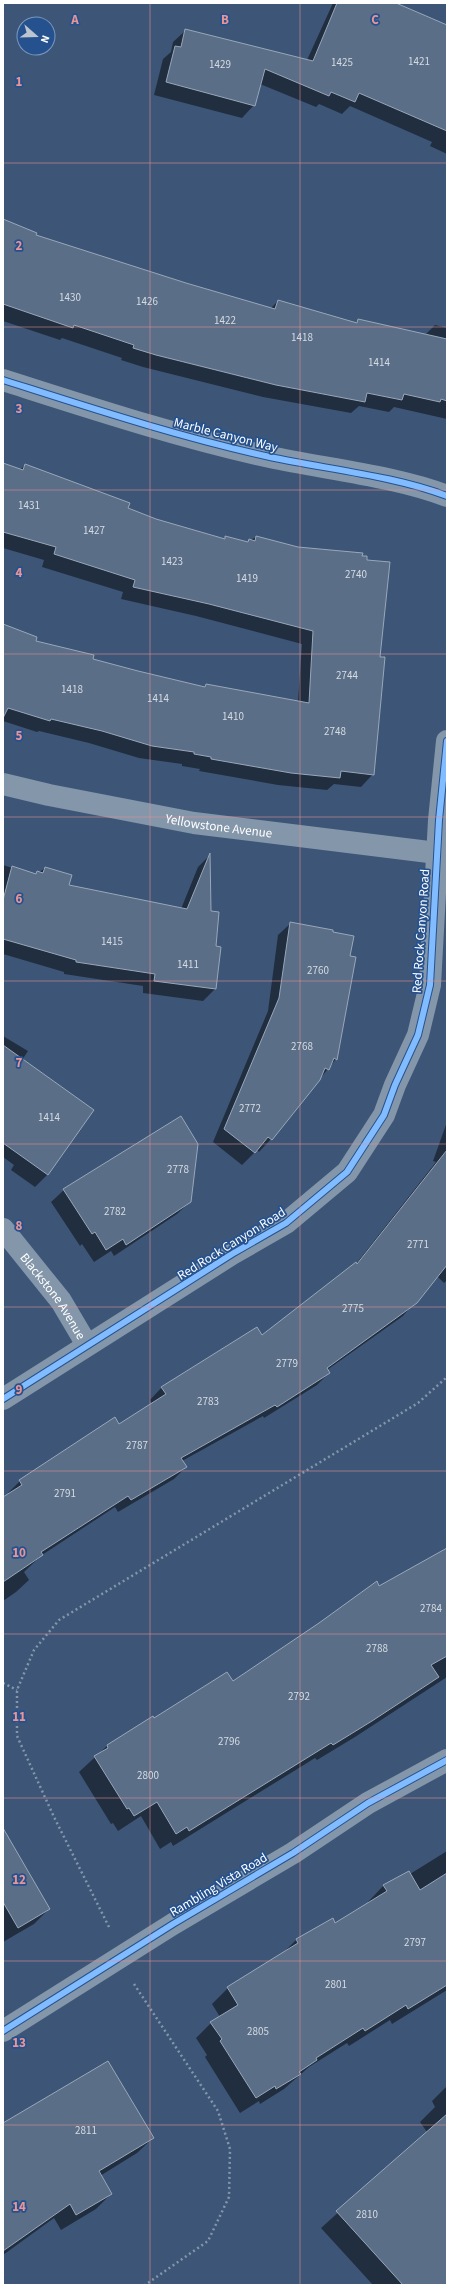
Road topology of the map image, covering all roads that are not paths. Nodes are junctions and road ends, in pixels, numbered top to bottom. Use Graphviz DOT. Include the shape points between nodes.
graph roads {
  1 [pos="3,380"];
  2 [pos="447,496"];
  3 [pos="447,740"];
  4 [pos="3,784"];
  5 [pos="437,853"];
  6 [pos="3,1229"];
  7 [pos="87,1345"];
  8 [pos="3,1400"];
  9 [pos="447,1760"];
  10 [pos="3,2031"];
  1 -- 2 [label="street, Marble Canyon Way" via="217,445 383,479"];
  3 -- 5 [label="street, Red Rock Canyon Road"];
  4 -- 5 [label="street, Yellowstone Avenue" via="194,823"];
  5 -- 7 [label="street, Red Rock Canyon Road" via="430,984 418,1035 384,1115 347,1172 286,1223"];
  6 -- 7 [label="street, Blackstone Avenue" via="61,1301"];
  7 -- 8 [label="street, Red Rock Canyon Road"];
  9 -- 10 [label="street, Rambling Vista Road" via="368,1803 293,1853"];
}
